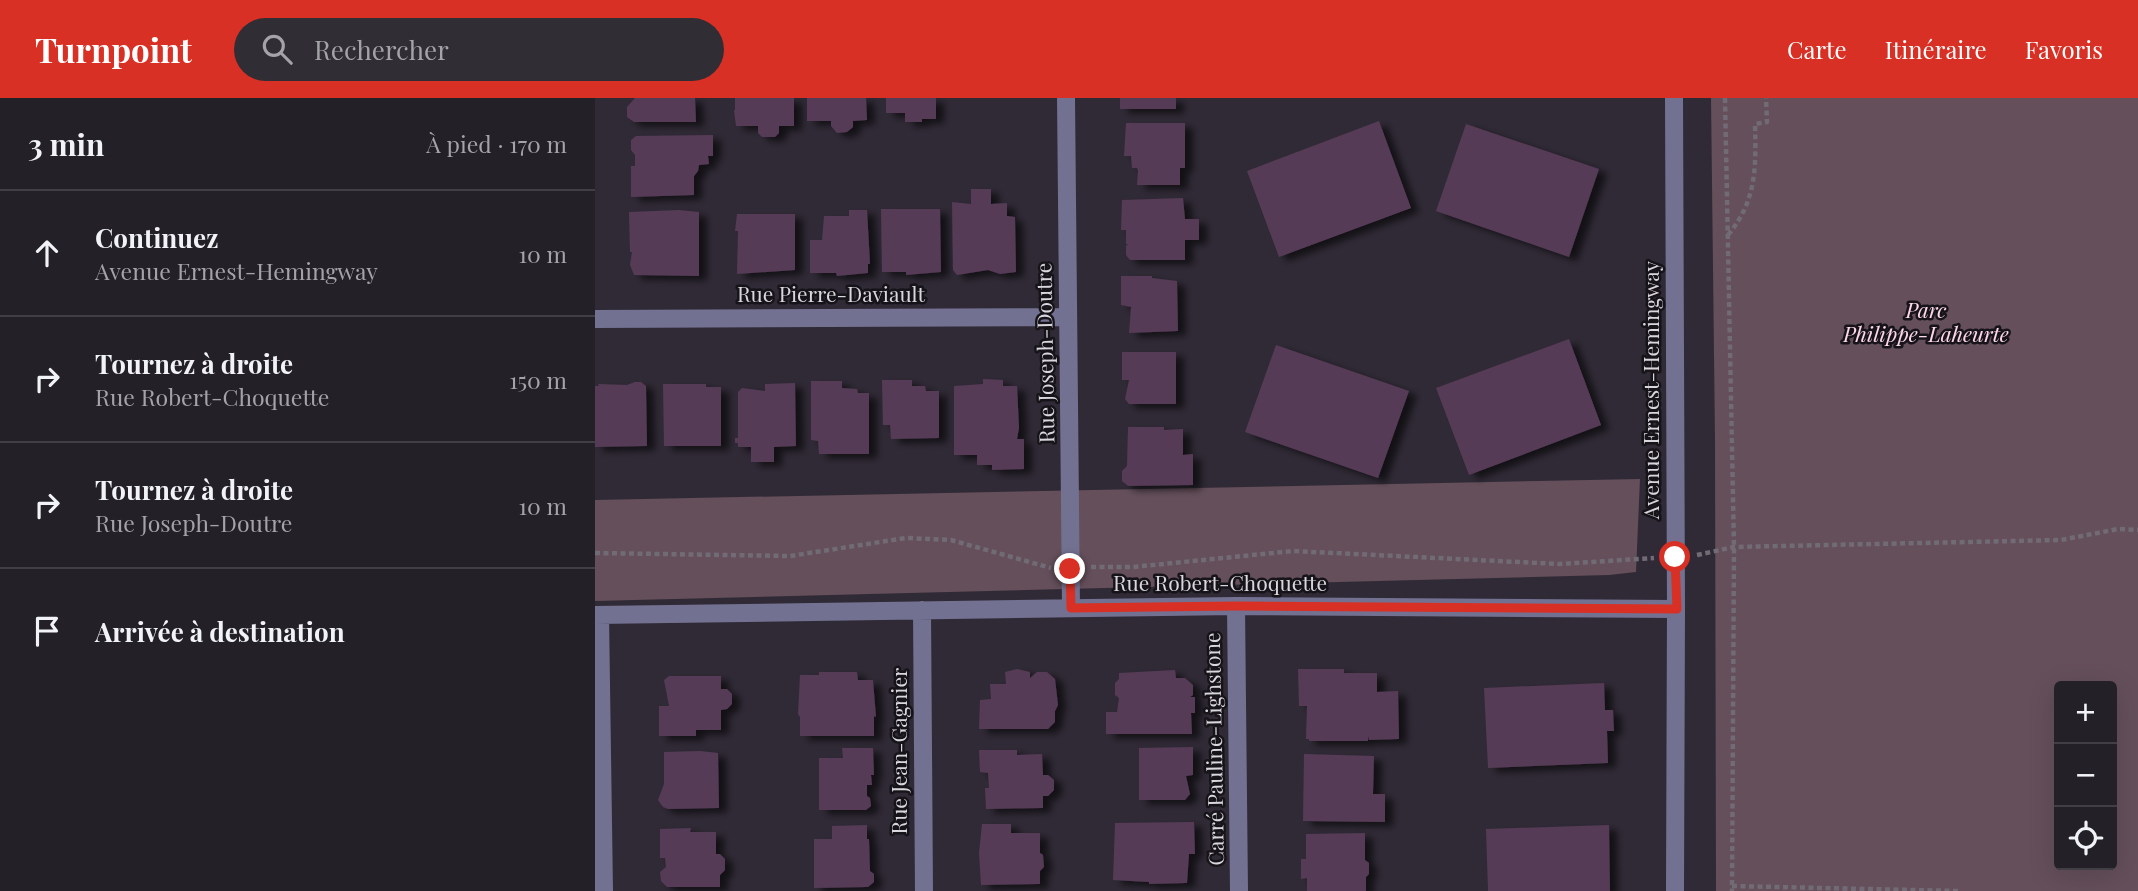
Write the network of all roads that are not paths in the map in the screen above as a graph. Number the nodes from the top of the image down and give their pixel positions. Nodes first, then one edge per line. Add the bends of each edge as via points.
1 (1066, 98) edge
2 (1674, 98) edge
3 (1068, 317) junction
4 (595, 319) edge
5 (1236, 606) junction
6 (1071, 608) junction
7 (1677, 609) junction
8 (922, 610) junction
9 (598, 615) edge
10 (604, 891) edge
11 (924, 891) edge
12 (1239, 891) edge
13 (1675, 891) edge

1 - 3 street, Rue Joseph-Doutre
2 - 7 street, Avenue Ernest-Hemingway
3 - 4 street, Rue Pierre-Daviault
3 - 6 street, Rue Joseph-Doutre
5 - 6 street, Rue Robert-Choquette
5 - 7 street, Rue Robert-Choquette
5 - 12 street, Carré Pauline-Lighstone
6 - 8 street, Rue Robert-Choquette
7 - 13 street, Avenue Ernest-Hemingway
8 - 9 street, Rue Robert-Choquette
8 - 11 street, Rue Jean-Gagnier
9 - 10 street

